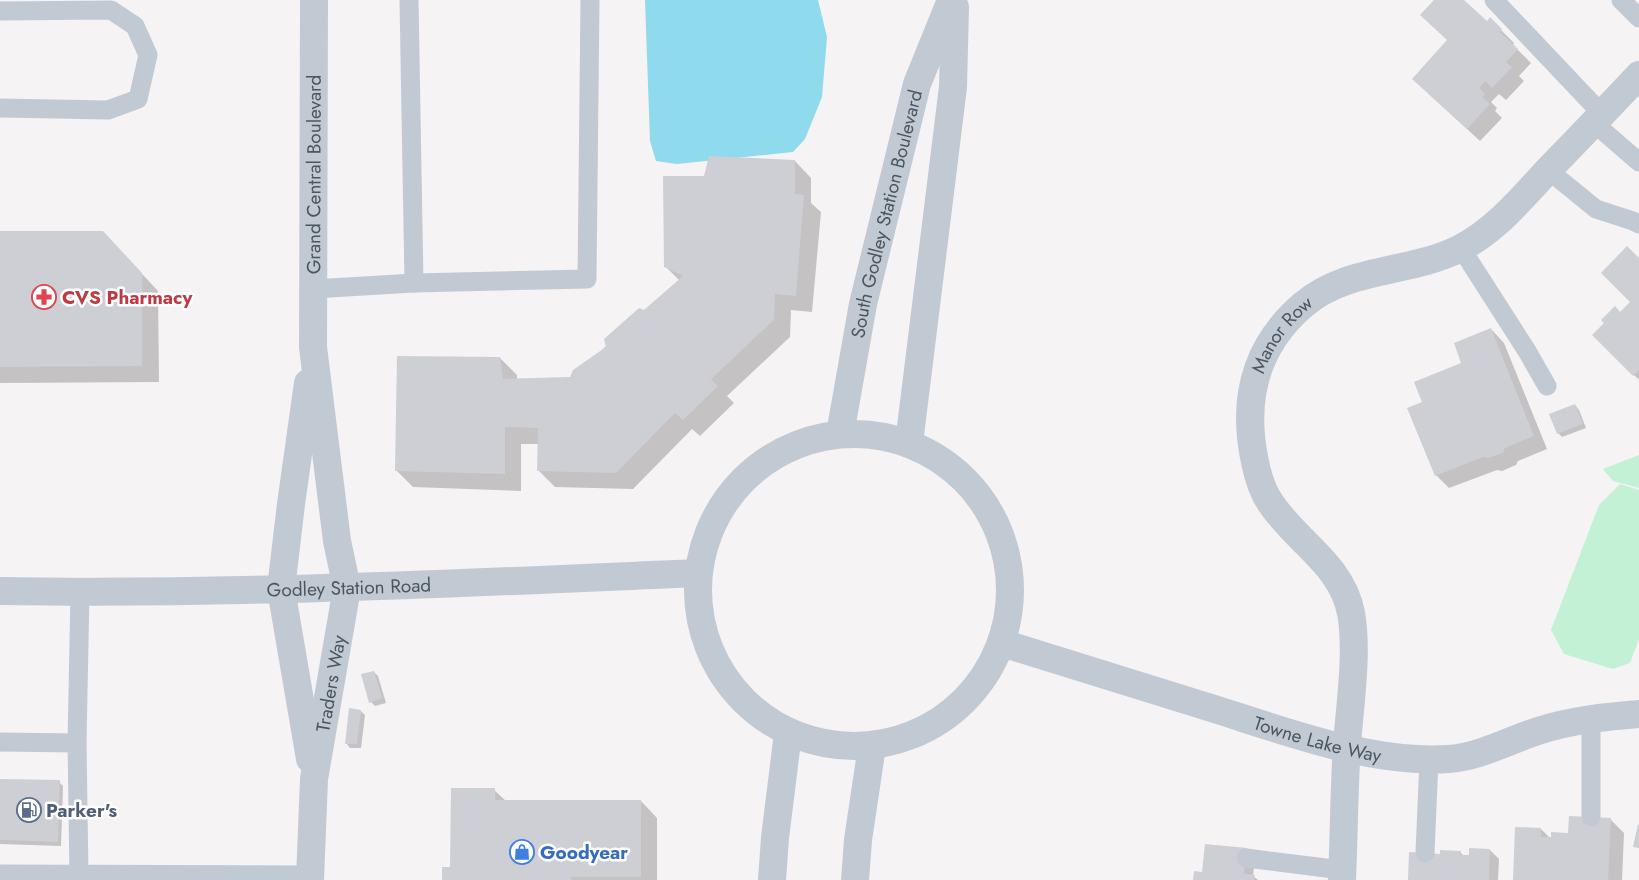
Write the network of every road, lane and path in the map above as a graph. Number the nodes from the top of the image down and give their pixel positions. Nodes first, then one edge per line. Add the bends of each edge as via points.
1 (314, 0) edge
2 (409, 0) edge
3 (590, 0) edge
4 (950, 0) edge
5 (955, 0) edge
6 (1494, 0) edge
7 (1622, 0) edge
8 (0, 11) edge
9 (1639, 18) edge
10 (1639, 75) edge
11 (0, 108) edge
12 (1598, 118) junction
13 (1639, 162) edge
14 (1548, 170) junction
15 (1639, 224) edge
16 (1461, 248) junction
17 (414, 283) junction
18 (313, 289) junction
19 (313, 347) junction
20 (1547, 386) dead end
21 (840, 434) junction
22 (909, 443) junction
23 (698, 573) junction
24 (347, 588) junction
25 (281, 589) junction
26 (0, 591) edge
27 (80, 592) junction
28 (1002, 643) junction
29 (1639, 714) edge
30 (1591, 718) junction
31 (788, 733) junction
32 (0, 742) edge
33 (77, 743) junction
34 (872, 746) junction
35 (1347, 748) junction
36 (1429, 760) junction
37 (314, 779) junction
38 (1591, 817) dead end
39 (1425, 853) dead end
40 (1246, 858) dead end
41 (0, 874) edge
42 (79, 875) junction
43 (1342, 875) edge
44 (310, 877) edge
45 (772, 880) edge
46 (855, 880) edge

1 - 18 street, Grand Central Boulevard
2 - 17 lane
3 - 17 lane via 587,279
4 - 21 street, South Godley Station Boulevard via 916,84 863,304
5 - 22 street, South Godley Station Boulevard via 952,88
6 - 12 lane
7 - 9 lane
8 - 11 lane via 111,10 135,26 148,55 138,99 108,110
10 - 12 street, Manor Row
12 - 13 lane
12 - 14 street, Manor Row
14 - 15 lane via 1596,209
14 - 16 street, Manor Row via 1496,224
16 - 20 lane
16 - 35 street, Manor Row via 1437,258 1342,281 1312,298 1278,332 1260,364 1252,388 1250,435 1262,489 1279,515 1330,568 1351,611 1354,640
17 - 18 lane
18 - 19 street, Grand Central Boulevard
19 - 24 street, Grand Central Boulevard via 337,541
19 - 25 street, Grand Central Boulevard
21 - 22 street via 875,435
21 - 23 street via 788,448 744,478 712,522
22 - 28 street via 945,462 975,490 997,524 1009,563 1011,603
23 - 24 street, Godley Station Road
23 - 31 street via 700,622 717,668 748,706
24 - 25 street, Godley Station Road
24 - 37 street, Traders Way
25 - 27 street, Godley Station Road
25 - 37 street, Traders Way
26 - 27 street, Godley Station Road
27 - 33 lane
28 - 34 street via 982,682 951,713 914,735
28 - 35 street, Towne Lake Way
29 - 30 street, Towne Lake Way
30 - 36 street, Towne Lake Way via 1537,731 1466,757
30 - 38 lane
31 - 34 street via 829,745
31 - 45 street
32 - 33 lane
33 - 42 lane
34 - 46 street
35 - 36 street, Towne Lake Way
35 - 43 street, Manor Row
36 - 39 lane
37 - 44 street, Traders Way
40 - 43 lane
41 - 42 lane
42 - 44 lane

